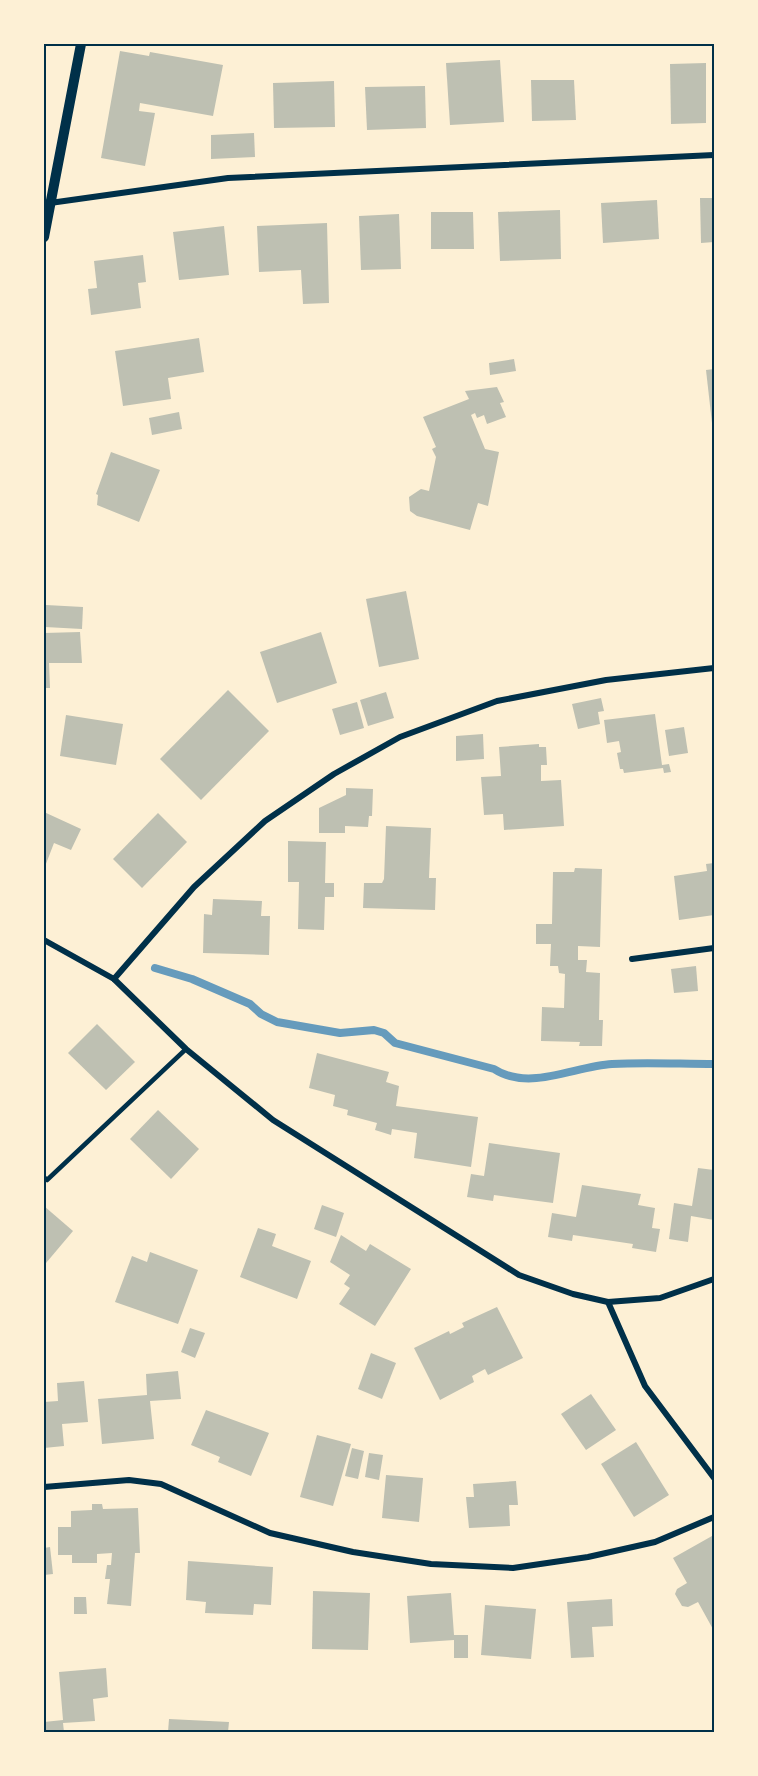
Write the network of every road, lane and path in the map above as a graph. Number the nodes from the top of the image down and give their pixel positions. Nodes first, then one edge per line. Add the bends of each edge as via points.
1 (81, 44) edge
2 (714, 155) edge
3 (50, 203) junction
4 (44, 237) edge
5 (714, 668) edge
6 (44, 940) edge
7 (714, 948) edge
8 (632, 959) dead end
9 (114, 979) junction
10 (186, 1049) junction
11 (44, 1177) edge
12 (714, 1279) edge
13 (608, 1302) junction
14 (714, 1478) edge
15 (44, 1487) edge
16 (714, 1517) edge

1 - 3 street
2 - 3 street via 228,178
3 - 4 street
5 - 9 street via 606,680 497,701 400,737 334,774 265,821 194,887
6 - 9 street
7 - 8 street
9 - 10 street
10 - 11 lane via 47,1180
10 - 13 street via 273,1120 519,1275
12 - 13 street via 660,1298
13 - 14 street via 645,1386
15 - 16 street via 129,1480 161,1484 270,1533 431,1564 513,1568 655,1542

